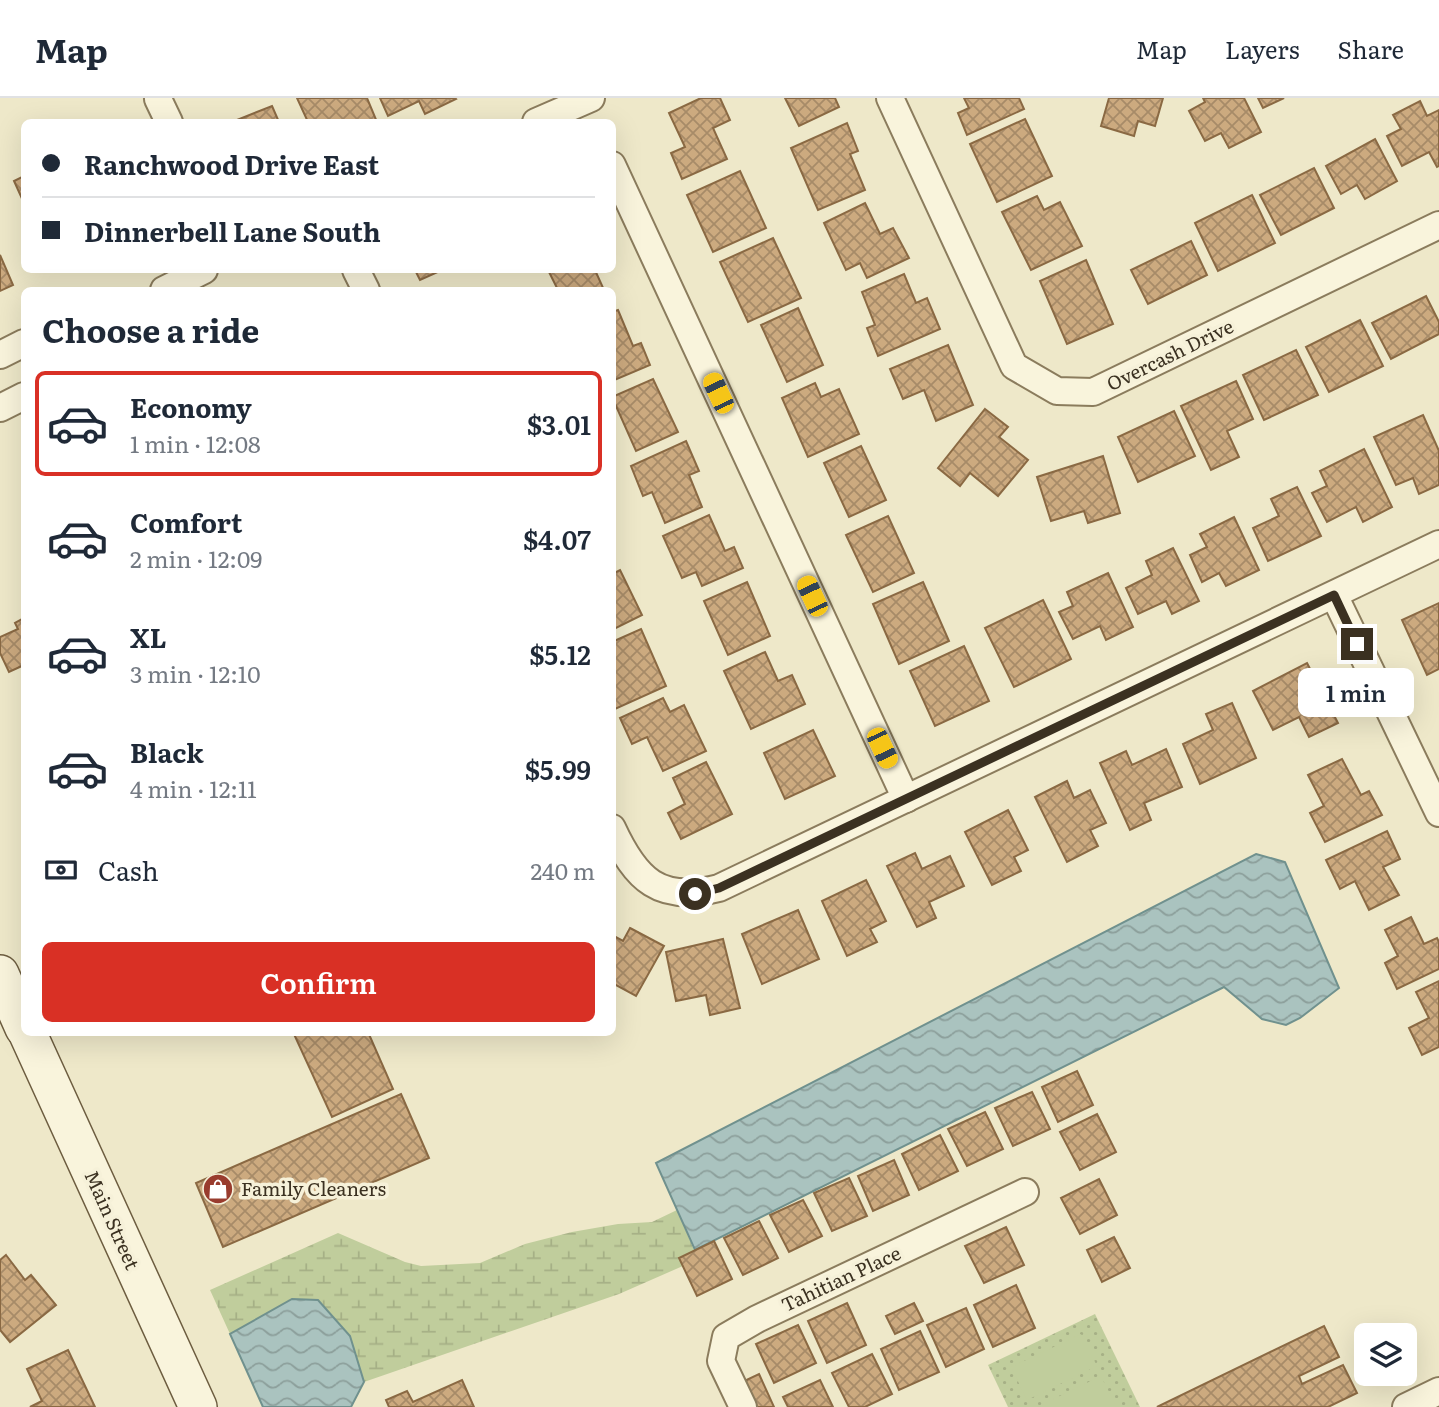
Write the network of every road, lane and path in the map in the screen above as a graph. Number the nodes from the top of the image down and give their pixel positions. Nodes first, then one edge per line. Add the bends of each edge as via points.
1 (890, 98) edge
2 (158, 99) edge
3 (589, 107) edge
4 (168, 119) edge
5 (547, 119) edge
6 (616, 174) edge
7 (1439, 225) edge
8 (198, 273) edge
9 (170, 287) edge
10 (21, 344) edge
11 (0, 355) edge
12 (21, 398) edge
13 (0, 408) edge
14 (1439, 544) edge
15 (1334, 595) junction
16 (906, 799) junction
17 (1439, 813) edge
18 (616, 836) edge
19 (0, 974) edge
20 (21, 1021) edge
21 (29, 1036) edge
22 (1025, 1192) dead end
23 (1439, 1391) edge
24 (198, 1407) edge
25 (743, 1407) edge
26 (1406, 1407) edge

1 - 7 street, Overcash Drive via 1014,366 1058,391 1093,392
2 - 4 street
3 - 5 street
6 - 16 street
8 - 9 street
10 - 11 street
12 - 13 street
14 - 15 street
15 - 16 street
15 - 17 street
16 - 18 street via 719,888 695,894 664,888 642,877
19 - 20 main road
21 - 24 main road, Main Street
22 - 25 street, Tahitian Place via 726,1337 720,1361
23 - 26 street

